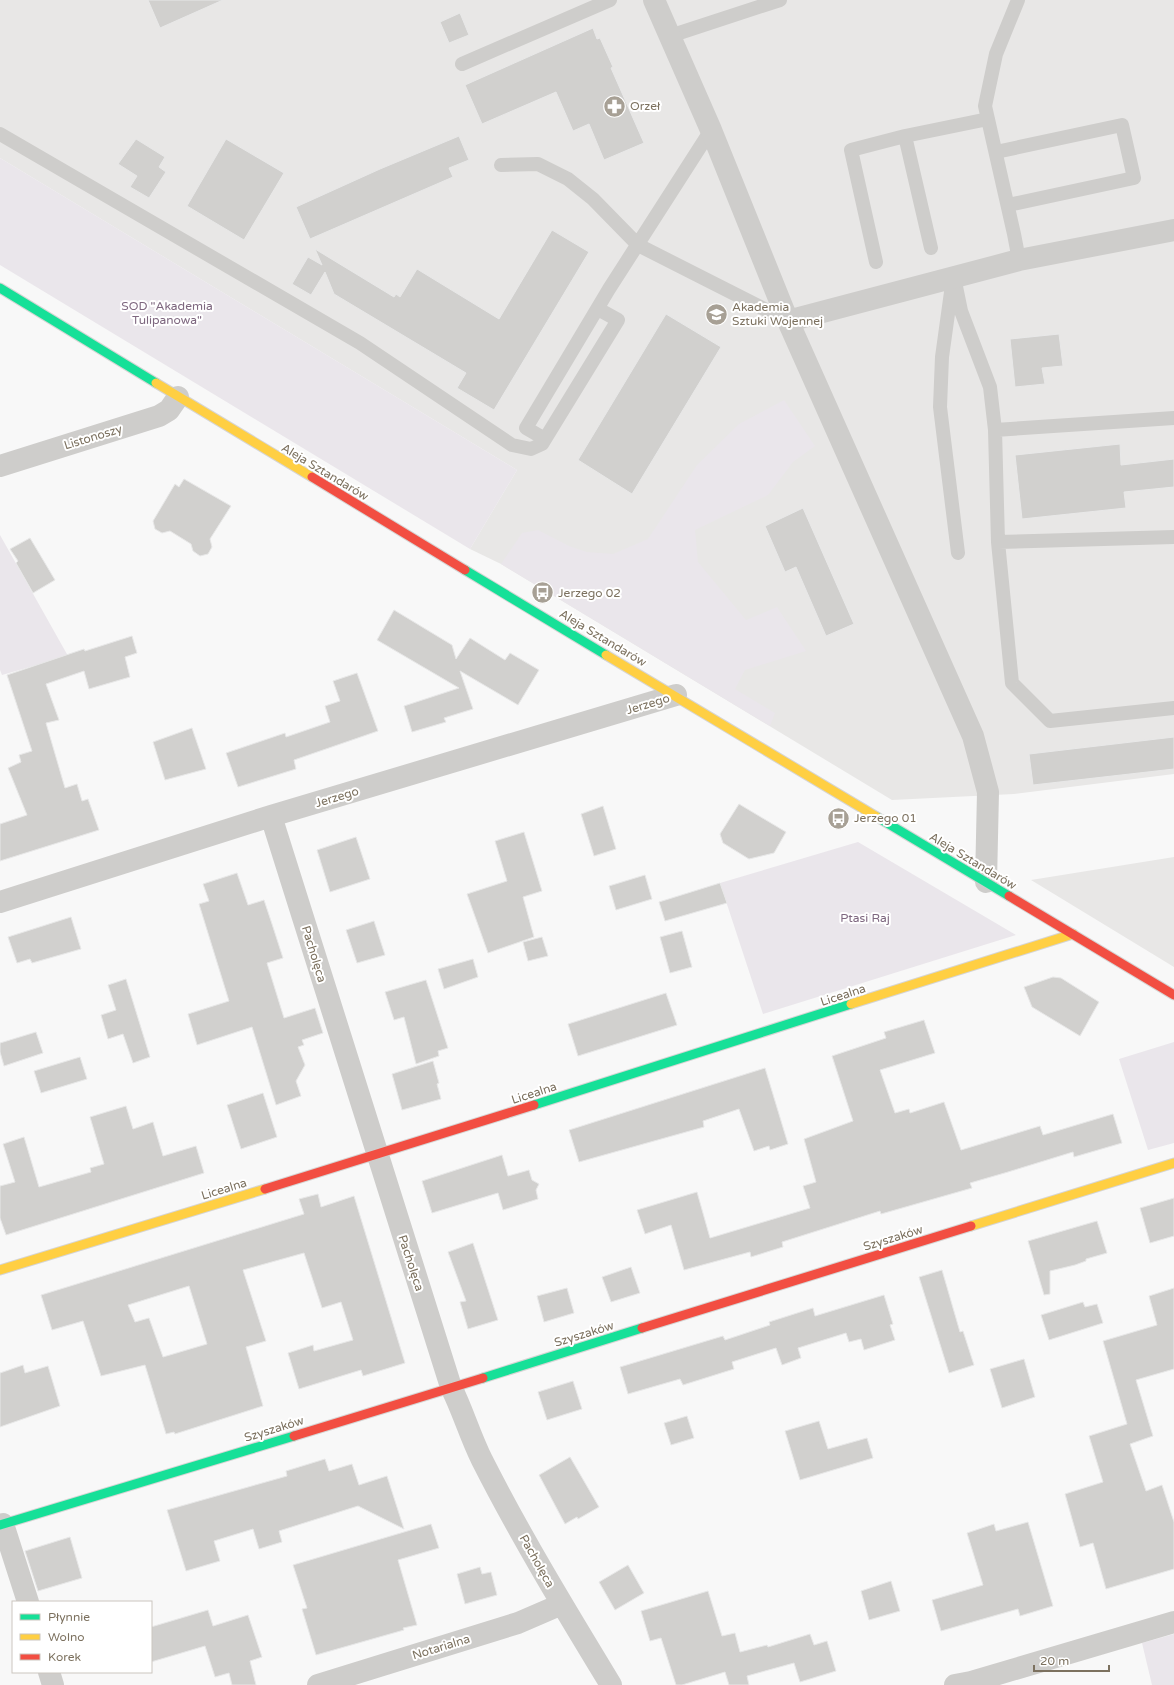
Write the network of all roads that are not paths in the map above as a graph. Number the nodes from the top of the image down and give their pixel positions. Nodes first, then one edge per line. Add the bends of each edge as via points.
1 (610, 0) edge
2 (654, 0) edge
3 (780, 0) edge
4 (1018, 0) edge
5 (670, 36) junction
6 (462, 64) dead end
7 (988, 119) junction
8 (711, 130) junction
9 (0, 134) edge
10 (905, 136) junction
11 (996, 152) junction
12 (501, 164) dead end
13 (1008, 205) junction
14 (1174, 230) edge
15 (638, 245) junction
16 (931, 248) dead end
17 (1019, 260) junction
18 (876, 262) dead end
19 (954, 277) junction
20 (0, 288) edge
21 (598, 309) junction
22 (788, 321) junction
23 (178, 397) junction
24 (1174, 418) edge
25 (995, 430) junction
26 (545, 439) junction
27 (0, 466) edge
28 (1174, 537) edge
29 (998, 542) junction
30 (958, 553) dead end
31 (676, 695) junction
32 (1174, 708) edge
33 (271, 816) junction
34 (986, 882) junction
35 (0, 902) edge
36 (1073, 934) junction
37 (1174, 995) edge
38 (377, 1155) junction
39 (1174, 1163) edge
40 (0, 1270) edge
41 (451, 1387) junction
42 (2, 1524) edge
43 (28, 1601) edge
44 (562, 1604) junction
45 (1174, 1622) edge
46 (49, 1673) edge
47 (53, 1685) edge
48 (318, 1685) edge
49 (611, 1685) edge
50 (955, 1685) edge

1 - 6 lane
2 - 5 street
3 - 5 lane
4 - 7 lane via 996,54 985,106
5 - 8 street
7 - 10 lane
7 - 11 lane
8 - 15 lane
8 - 22 street
9 - 26 lane via 360,343 512,445 531,449 542,444
10 - 16 lane
10 - 18 lane via 851,150
11 - 13 lane
11 - 13 lane via 1122,124 1134,178
12 - 15 lane via 538,164 568,179 593,199
13 - 17 lane
14 - 17 street
15 - 21 lane
15 - 22 lane
17 - 19 street
19 - 22 street
19 - 25 lane via 961,311 990,386
19 - 30 lane via 942,357 940,407
20 - 23 street, Aleja Sztandarów
21 - 26 lane via 526,428
21 - 26 lane via 618,320
22 - 34 street via 974,736 988,792
23 - 27 street, Listonoszy via 169,410 159,416
23 - 31 street, Aleja Sztandarów
24 - 25 lane
25 - 29 lane
28 - 29 lane
29 - 32 lane via 1012,683 1050,721
31 - 33 street, Jerzego
31 - 34 street, Aleja Sztandarów
33 - 35 street, Jerzego
33 - 38 street, Pacholęca
34 - 36 street, Aleja Sztandarów
36 - 37 street, Aleja Sztandarów
36 - 38 street, Licealna
38 - 40 street, Licealna
38 - 41 street, Pacholęca
39 - 41 street, Szyszaków
41 - 42 street, Szyszaków
41 - 44 street, Pacholęca via 481,1458
42 - 43 street
44 - 48 street, Notarialna via 518,1623
44 - 49 street, Pacholęca
45 - 50 street
46 - 47 street

